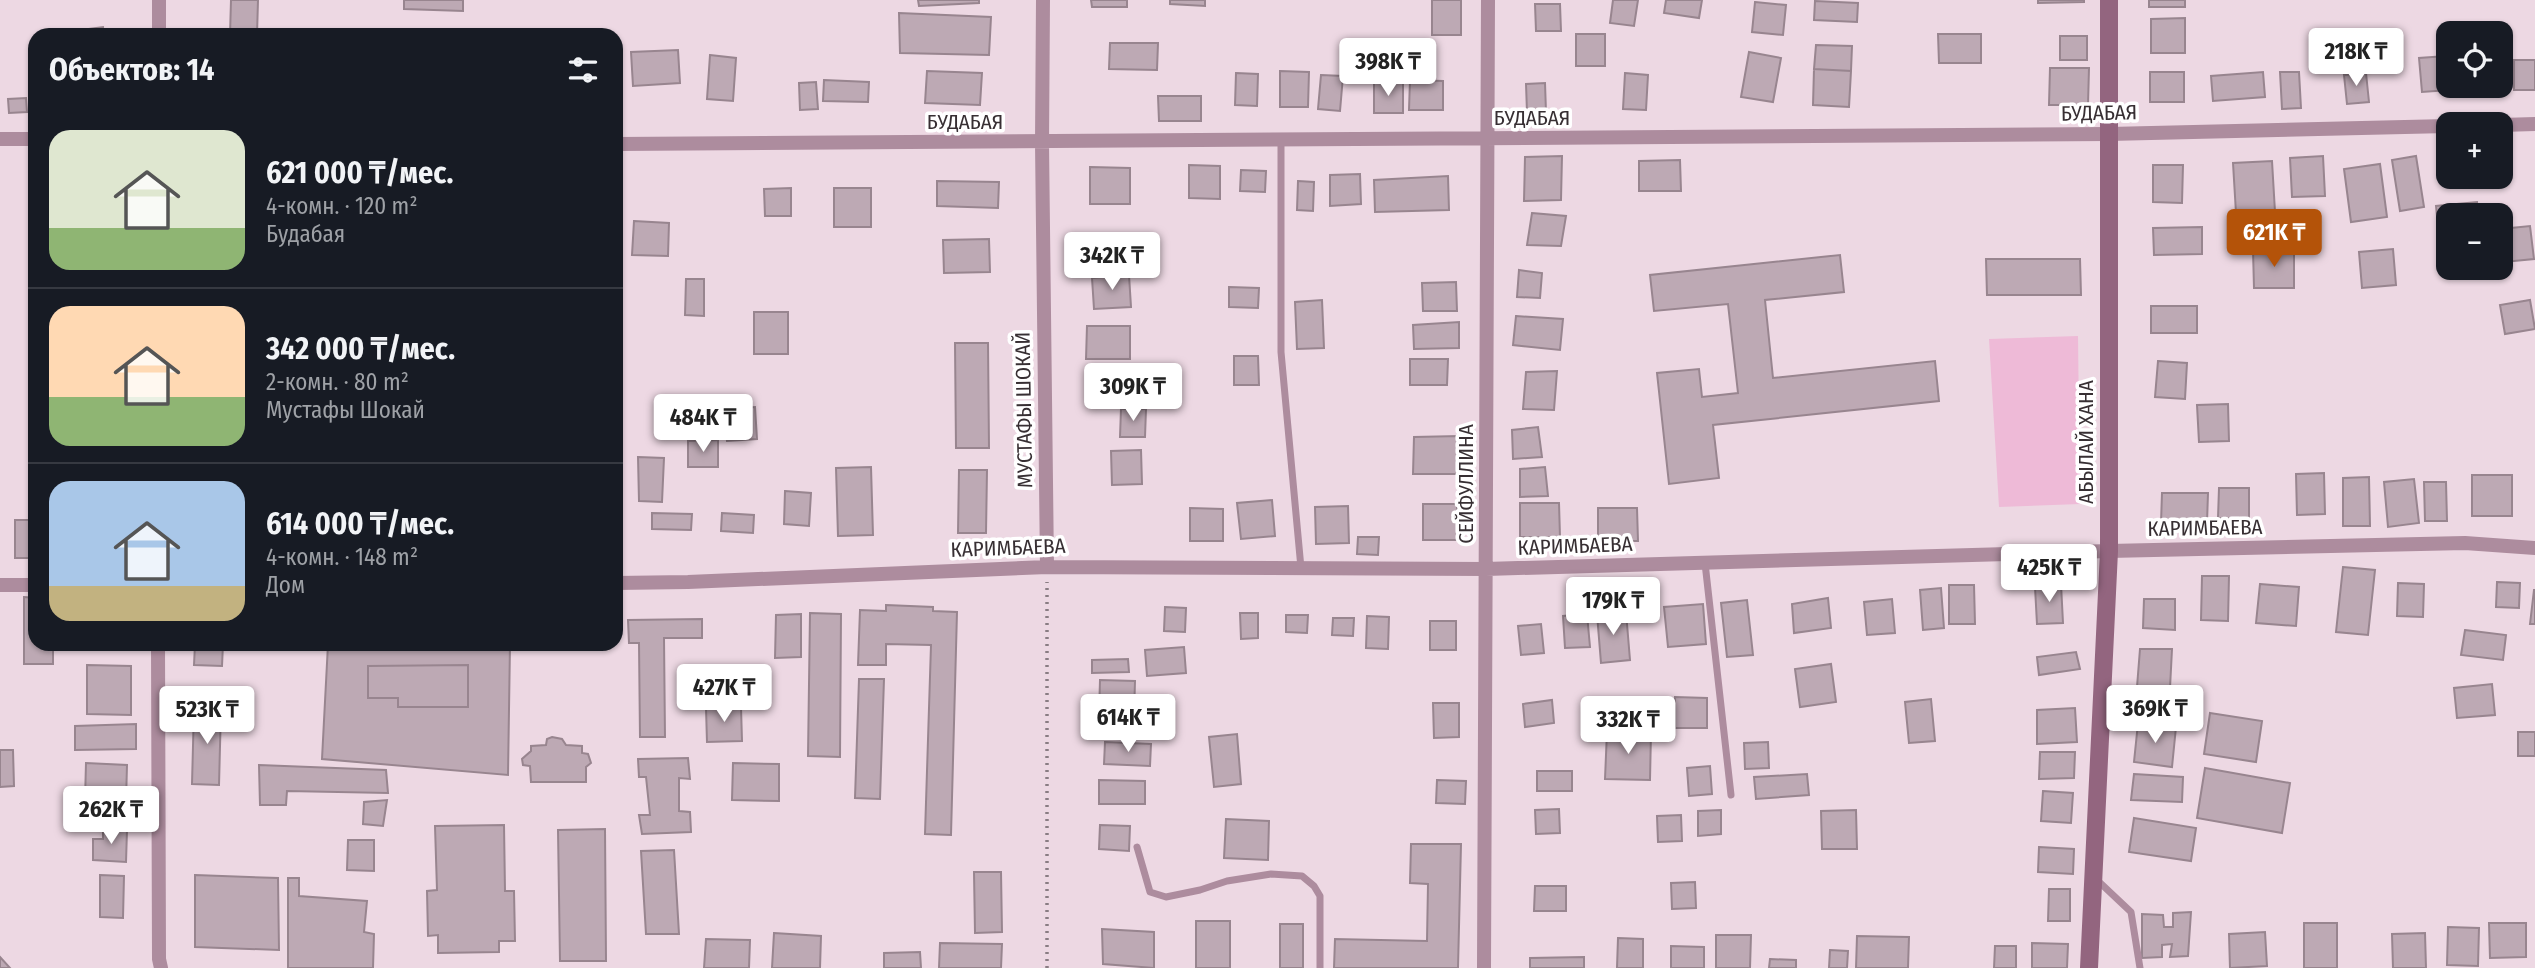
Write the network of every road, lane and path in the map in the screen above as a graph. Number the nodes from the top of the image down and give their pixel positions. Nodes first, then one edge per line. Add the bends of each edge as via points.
1 (159, 0) edge
2 (1043, 0) edge
3 (1488, 0) edge
4 (2109, 0) edge
5 (159, 28) edge
6 (2535, 124) edge
7 (2513, 125) edge
8 (2436, 126) edge
9 (2109, 134) junction
10 (0, 139) edge
11 (28, 139) edge
12 (1488, 139) junction
13 (1281, 141) junction
14 (1042, 143) junction
15 (623, 144) edge
16 (2535, 548) edge
17 (2109, 551) junction
18 (1705, 563) junction
19 (1047, 567) junction
20 (1301, 568) junction
21 (1486, 569) junction
22 (623, 583) edge
23 (0, 585) edge
24 (28, 585) edge
25 (158, 651) edge
26 (1731, 795) dead end
27 (1137, 847) dead end
28 (2093, 877) junction
29 (161, 968) edge
30 (1047, 968) edge
31 (1320, 968) edge
32 (1484, 968) edge
33 (2089, 968) edge
34 (2140, 968) edge

1 - 5 street
2 - 14 street, МУСТАФЫ ШОКАЙ
3 - 12 street, СЕЙФУЛЛИНА
4 - 9 main road, АБЫЛАЙ ХАНА
6 - 7 street
8 - 9 street, БУДАБАЯ
9 - 12 street, БУДАБАЯ
9 - 17 main road, АБЫЛАЙ ХАНА
10 - 11 street
12 - 13 street, БУДАБАЯ
12 - 21 street, СЕЙФУЛЛИНА
13 - 14 street, БУДАБАЯ
13 - 20 lane via 1281,352
14 - 15 street, БУДАБАЯ
14 - 19 street, МУСТАФЫ ШОКАЙ
16 - 17 street, КАРИМБАЕВА via 2465,543
17 - 18 street, КАРИМБАЕВА
17 - 28 main road, АБЫЛАЙ ХАНА
18 - 21 street, КАРИМБАЕВА
18 - 26 lane
19 - 20 street, КАРИМБАЕВА
19 - 22 street, КАРИМБАЕВА
19 - 30 path
20 - 21 street, КАРИМБАЕВА
21 - 32 street, СЕЙФУЛЛИНА
23 - 24 street
25 - 29 street
27 - 31 lane via 1150,892 1166,897 1271,874 1302,876 1320,895
28 - 33 main road, АБЫЛАЙ ХАНА
28 - 34 lane via 2131,912

